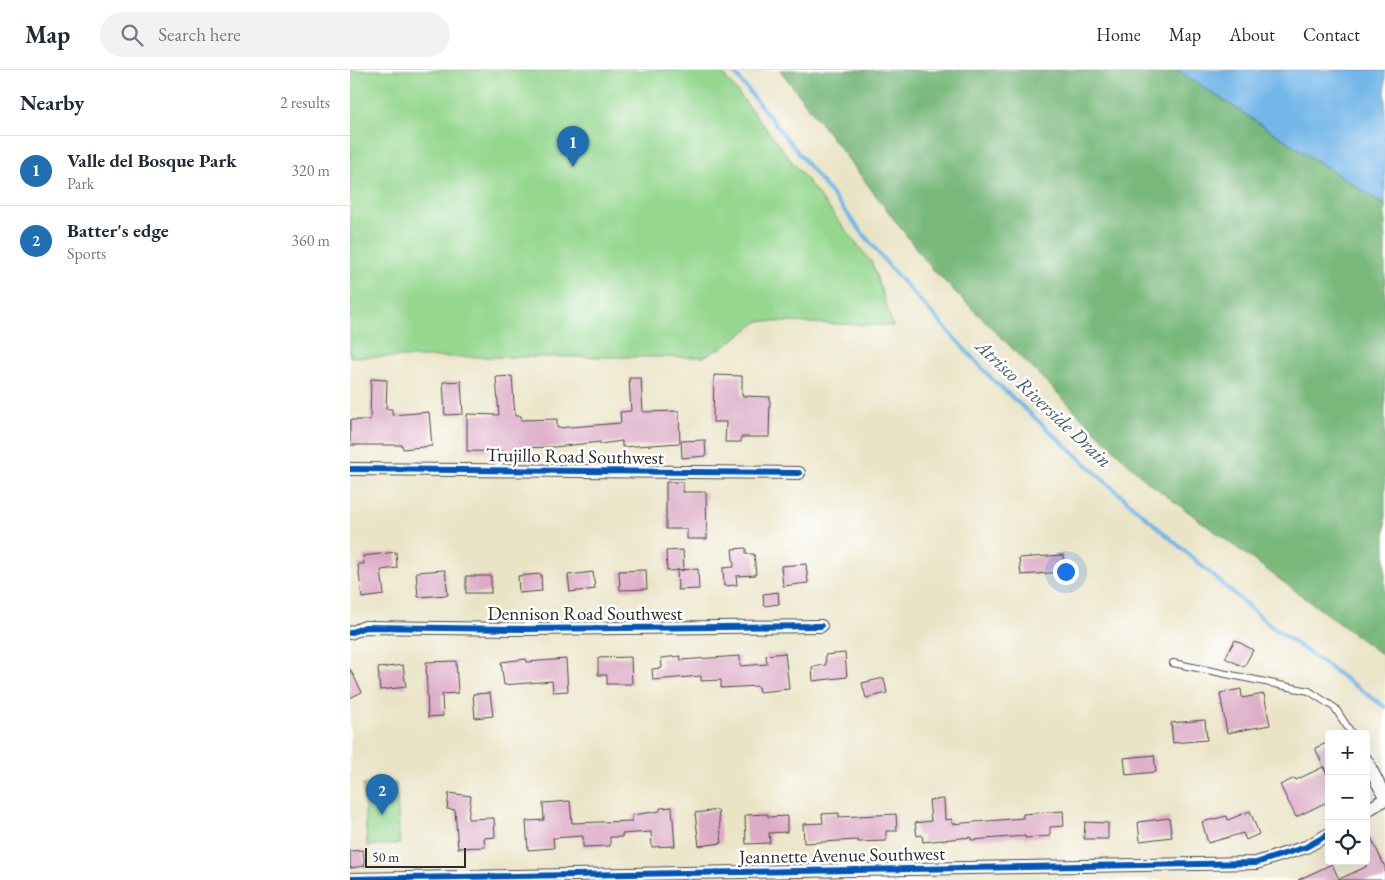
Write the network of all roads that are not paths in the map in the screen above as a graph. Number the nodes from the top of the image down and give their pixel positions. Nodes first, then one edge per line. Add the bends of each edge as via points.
1 (350, 468) edge
2 (799, 473) dead end
3 (821, 626) dead end
4 (350, 633) edge
5 (1173, 663) dead end
6 (1349, 730) edge
7 (1370, 768) edge
8 (1385, 798) edge
9 (1370, 808) edge
10 (1325, 836) edge
11 (350, 879) edge

1 - 2 street, Trujillo Road Southwest
3 - 4 street, Dennison Road Southwest via 365,627
5 - 6 lane via 1309,691 1335,708
7 - 8 street
8 - 9 street
10 - 11 street, Jeannette Avenue Southwest via 1306,848 1256,863

